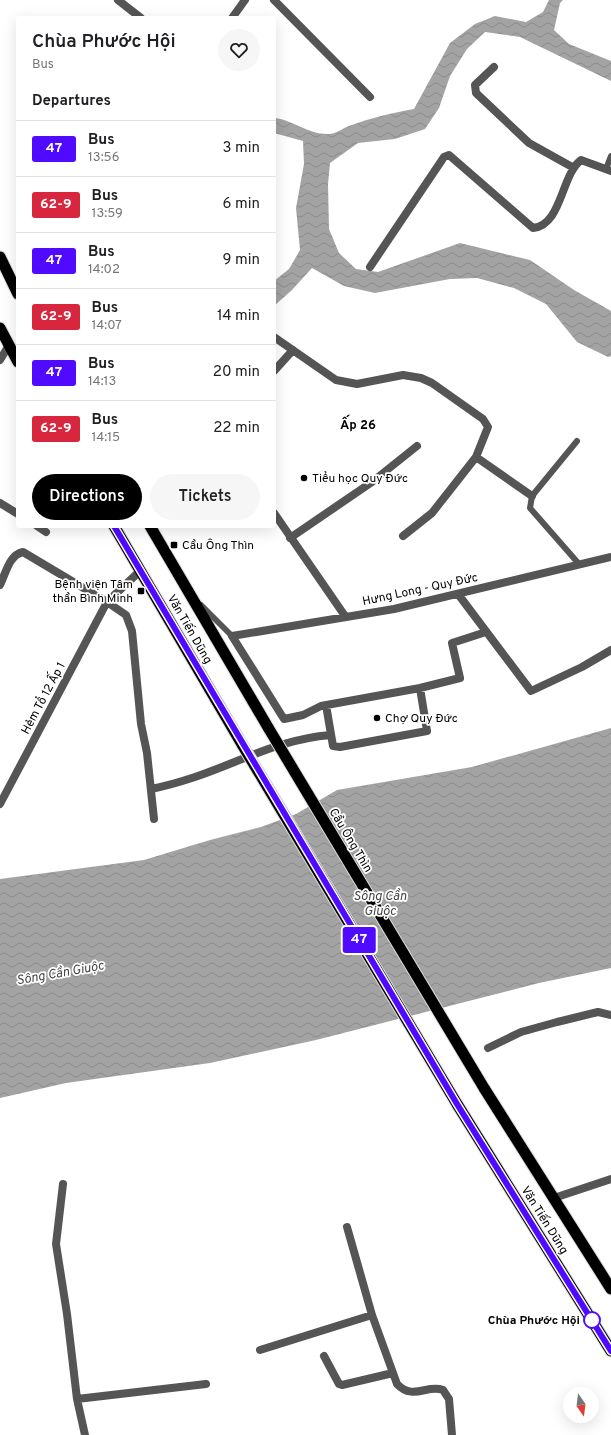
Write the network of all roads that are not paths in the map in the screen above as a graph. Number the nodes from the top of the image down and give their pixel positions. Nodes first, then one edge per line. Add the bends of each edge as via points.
1 (118, 0) edge
2 (245, 0) edge
3 (274, 0) edge
4 (138, 16) edge
5 (233, 16) edge
6 (494, 67) dead end
7 (370, 97) dead end
8 (611, 156) edge
9 (574, 168) junction
10 (609, 170) edge
11 (0, 257) edge
12 (370, 267) dead end
13 (16, 290) edge
14 (0, 328) edge
15 (276, 338) edge
16 (9, 345) junction
17 (293, 350) junction
18 (16, 358) edge
19 (0, 360) edge
20 (276, 369) edge
21 (577, 441) dead end
22 (417, 446) dead end
23 (476, 457) junction
24 (532, 496) junction
25 (0, 503) edge
26 (16, 513) edge
27 (276, 516) edge
28 (39, 528) edge
29 (115, 528) edge
30 (151, 528) edge
31 (46, 532) dead end
32 (403, 536) dead end
33 (290, 538) junction
34 (611, 557) edge
35 (579, 564) junction
36 (140, 571) junction
37 (0, 585) edge
38 (458, 594) junction
39 (191, 596) junction
40 (107, 602) junction
41 (345, 616) junction
42 (486, 632) junction
43 (232, 636) junction
44 (611, 650) edge
45 (420, 688) junction
46 (326, 705) junction
47 (269, 729) joint
48 (331, 735) junction
49 (151, 790) junction
50 (0, 804) edge
51 (154, 818) dead end
52 (611, 1015) edge
53 (488, 1048) dead end
54 (484, 1088) joint
55 (611, 1179) edge
56 (62, 1184) dead end
57 (554, 1198) junction
58 (347, 1227) dead end
59 (611, 1289) edge
60 (372, 1315) junction
61 (260, 1350) dead end
62 (611, 1351) edge
63 (324, 1356) dead end
64 (393, 1373) junction
65 (206, 1384) dead end
66 (77, 1399) junction
67 (85, 1435) edge
68 (452, 1435) edge

1 - 4 street
2 - 5 street
3 - 7 street
6 - 9 street via 475,85 476,93 529,143
8 - 10 lane
9 - 10 street via 581,160
9 - 12 street via 551,216 545,224 533,228 453,157 444,157
11 - 13 highway
14 - 16 highway
15 - 17 street
16 - 18 highway
16 - 19 street
17 - 20 street
17 - 23 street via 336,380 357,384 403,375 432,383 483,419 488,427
21 - 24 lane
22 - 33 street via 372,482
23 - 24 street
23 - 32 street via 432,513
24 - 35 lane via 530,508
25 - 26 street
27 - 33 street
28 - 31 street
29 - 36 highway, Văn Tiến Dũng
30 - 39 highway, Văn Tiến Dũng
33 - 41 street
34 - 35 street, Hưng Long - Quy Đức
35 - 38 street, Hưng Long - Quy Đức
36 - 40 street, Hẻm Tổ 12 Ấp 1
36 - 62 highway, Văn Tiến Dũng, bridge via 457,1104
37 - 40 street via 10,561 16,554 23,552
38 - 41 street, Hưng Long - Quy Đức via 394,609
38 - 42 street
39 - 43 lane
39 - 47 highway, Văn Tiến Dũng
40 - 49 street via 126,615 130,623
40 - 50 street, Hẻm Tổ 12 Ấp 1
41 - 43 street, Hưng Long - Quy Đức
42 - 44 street via 531,691 582,668
42 - 45 street via 452,643 460,678
43 - 46 street via 284,719 303,715
45 - 46 street
45 - 48 street via 427,731 336,748 333,746
46 - 48 street
47 - 54 highway, Cầu Ông Thìn, bridge
48 - 49 street via 300,738 195,777
49 - 51 street
52 - 53 street via 598,1012 556,1022 521,1032
54 - 57 highway, Văn Tiến Dũng
55 - 57 street
56 - 66 street via 56,1244
57 - 59 highway, Văn Tiến Dũng
58 - 60 street
60 - 61 street
60 - 64 street
63 - 64 street via 339,1384 342,1385
64 - 68 street via 403,1391 444,1390 449,1399
65 - 66 street
66 - 67 street

